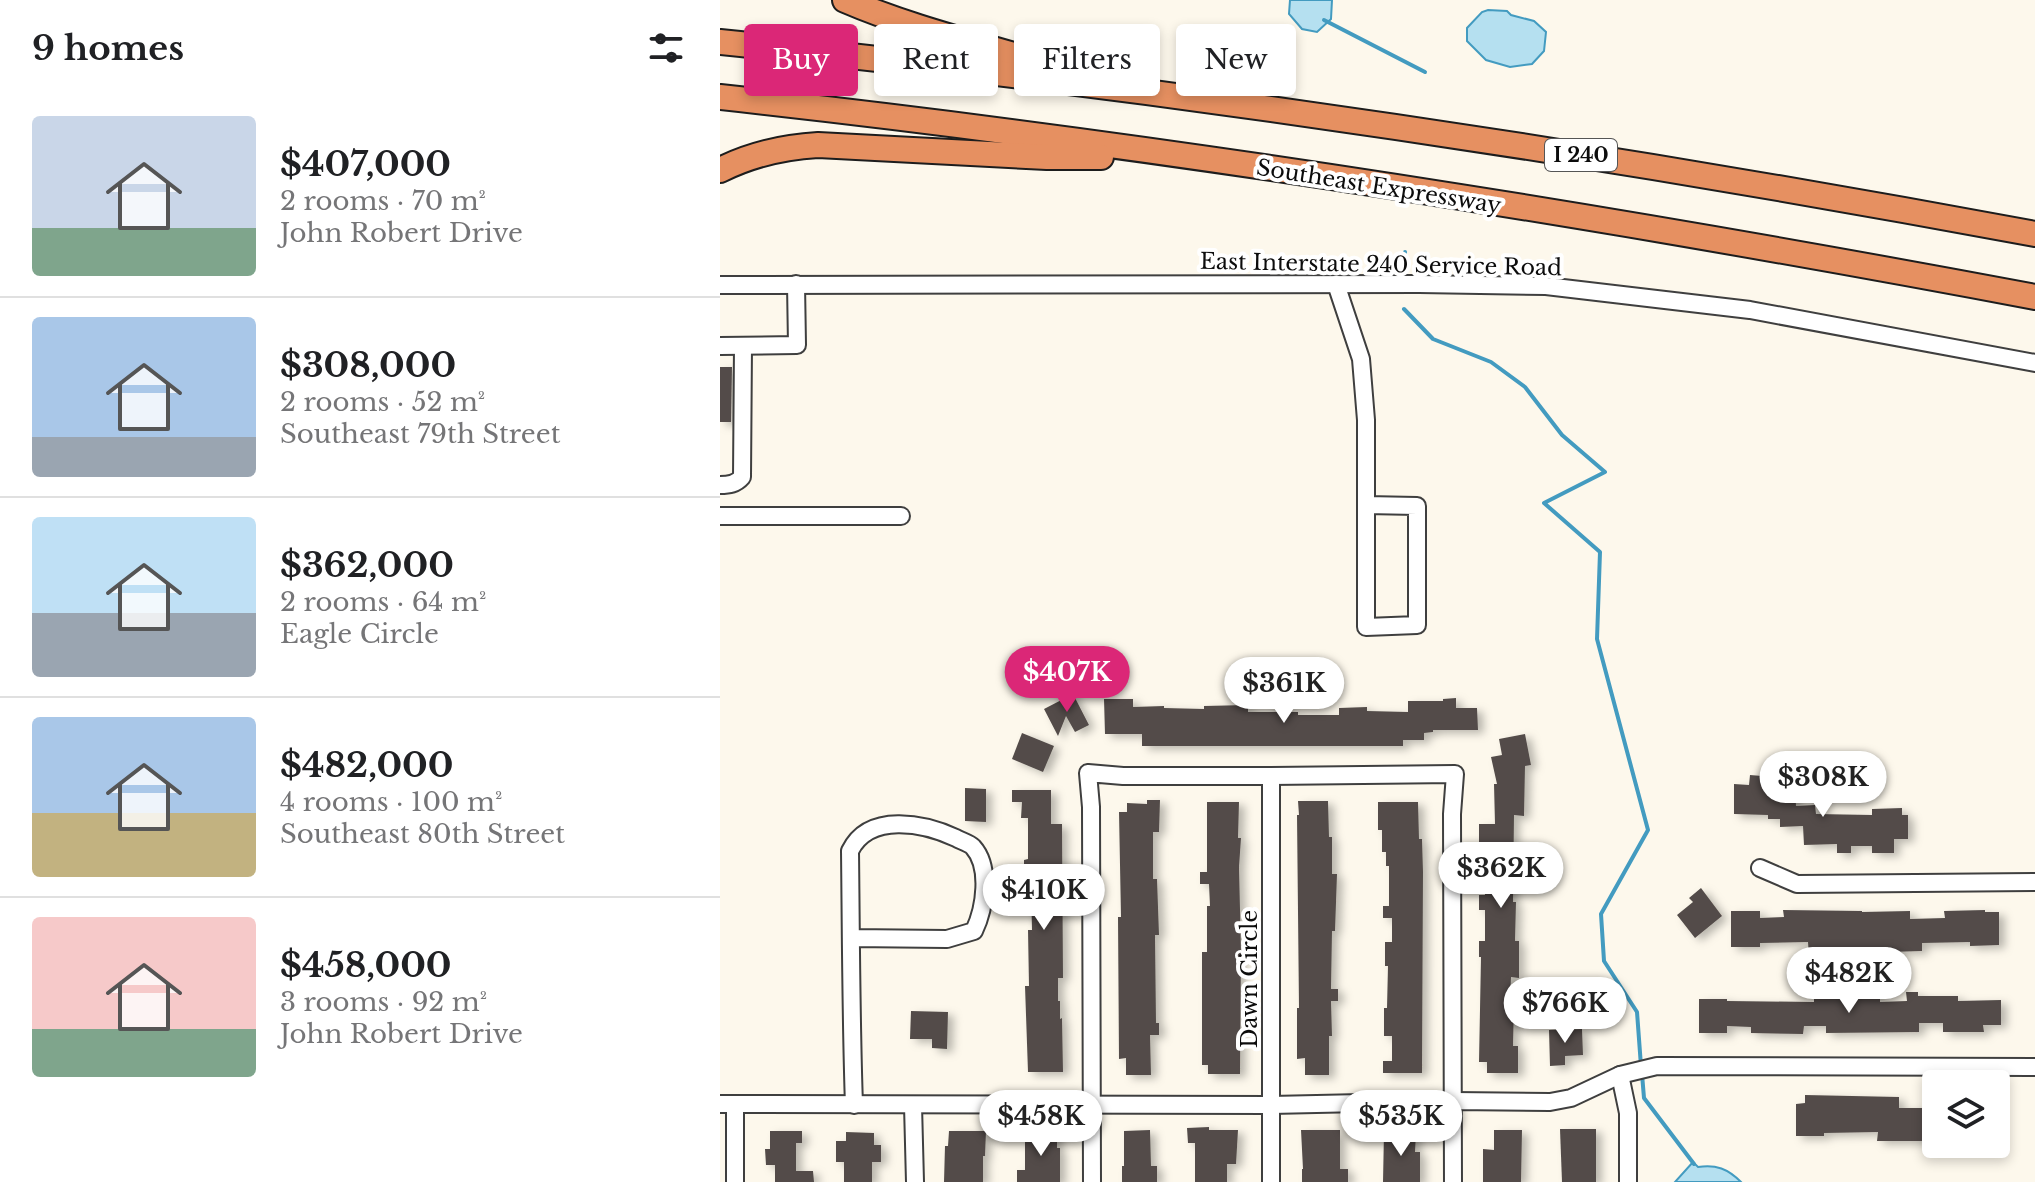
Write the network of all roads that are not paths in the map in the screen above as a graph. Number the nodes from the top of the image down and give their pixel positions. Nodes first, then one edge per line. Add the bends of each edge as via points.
1 (845, 0) edge
2 (720, 42) edge
3 (1014, 54) edge
4 (1014, 75) edge
5 (1160, 94) edge
6 (720, 97) edge
7 (1192, 158) junction
8 (720, 170) edge
9 (2035, 234) edge
10 (796, 284) junction
11 (1336, 284) junction
12 (720, 285) edge
13 (2035, 297) edge
14 (720, 346) edge
15 (743, 346) junction
16 (2035, 363) edge
17 (720, 485) edge
18 (1366, 505) junction
19 (720, 516) edge
20 (901, 516) dead end
21 (1271, 776) junction
22 (1760, 868) dead end
23 (2035, 882) edge
24 (851, 938) junction
25 (2035, 1067) edge
26 (1626, 1073) junction
27 (1453, 1101) junction
28 (728, 1104) edge
29 (854, 1105) junction
30 (913, 1105) junction
31 (1092, 1105) junction
32 (1271, 1105) junction
33 (735, 1182) edge
34 (915, 1182) edge
35 (1092, 1182) edge
36 (1271, 1182) edge
37 (1453, 1182) edge
38 (1628, 1182) edge

1 - 3 highway
2 - 4 highway, I 240
5 - 9 highway, I 240 via 1702,174
6 - 7 highway, Southeast Expressway
7 - 8 highway via 1047,157 818,145 765,152
7 - 13 highway, Southeast Expressway via 1582,217
10 - 11 street, East Interstate 240 Service Road
10 - 12 street, East Interstate 240 Service Road
10 - 15 street via 797,345
11 - 16 street, East Interstate 240 Service Road via 1546,286 1750,310
11 - 18 street via 1361,359
14 - 15 street
15 - 17 street via 742,477
18 - 18 street via 1366,627 1417,625 1417,506
19 - 20 street
21 - 27 street via 1455,774
21 - 31 street via 1088,773
21 - 32 street, Dawn Circle
22 - 23 street via 1797,884
24 - 24 street via 850,851 865,834 877,827 914,824 972,846 984,869 980,919 974,931 947,939
24 - 29 street
25 - 26 street via 1696,1065
26 - 27 street via 1585,1093 1550,1102
26 - 38 street
27 - 32 street
27 - 37 street
28 - 29 street
28 - 33 street
29 - 30 street
30 - 31 street
30 - 34 street
31 - 32 street
31 - 35 street
32 - 36 street, Dawn Circle

